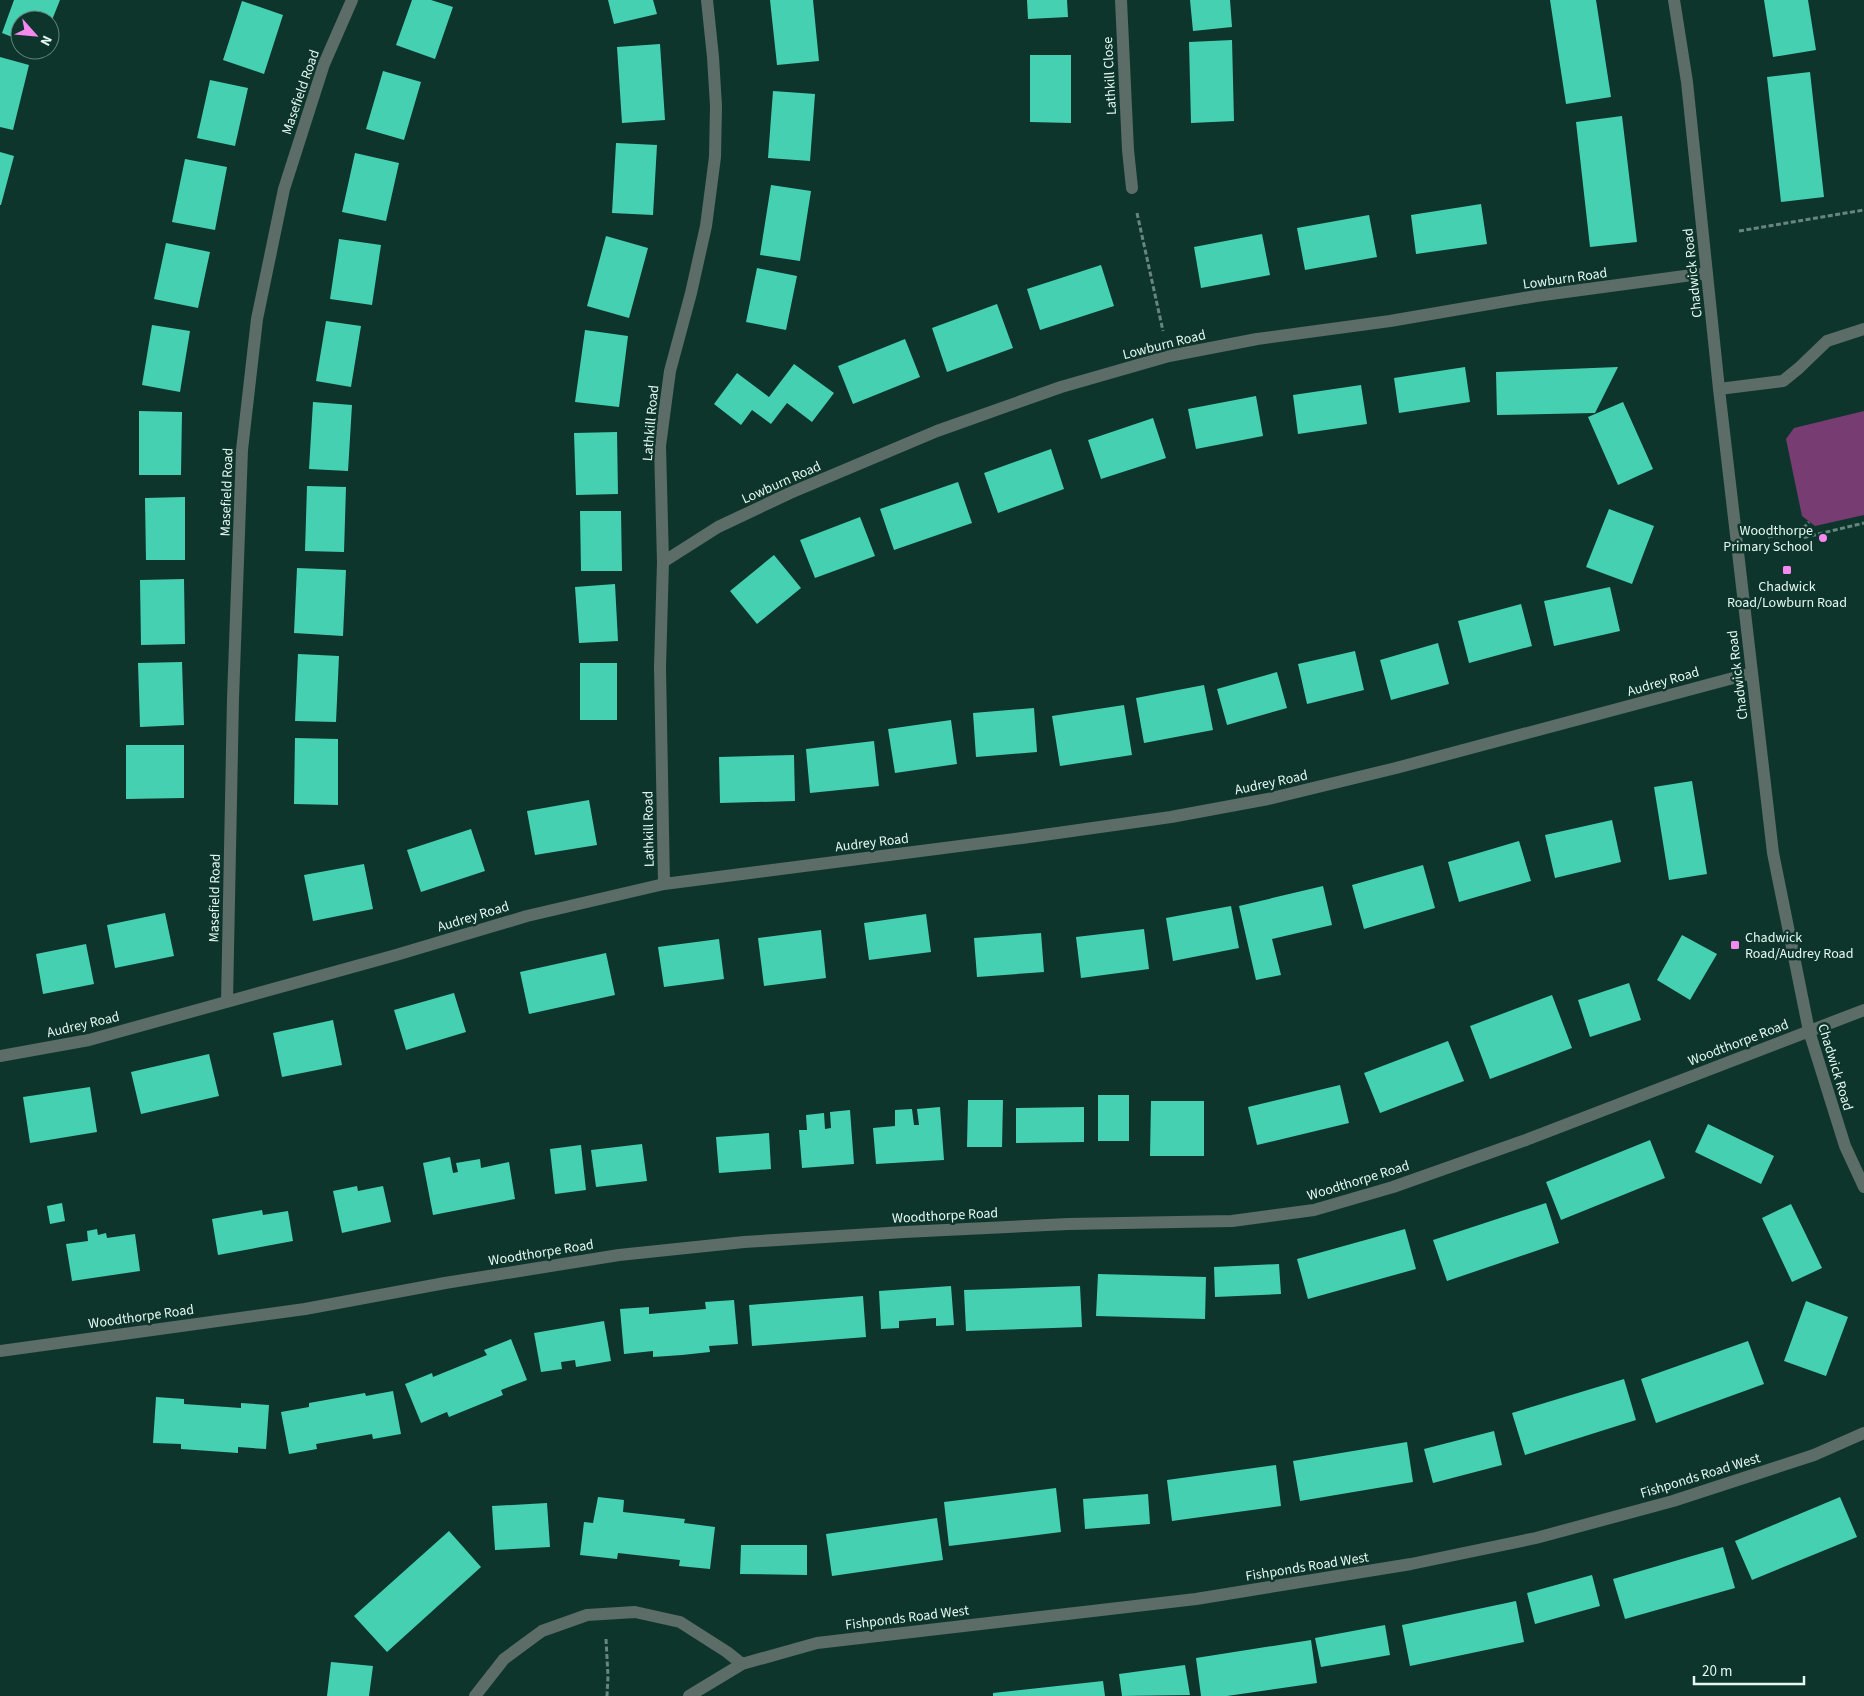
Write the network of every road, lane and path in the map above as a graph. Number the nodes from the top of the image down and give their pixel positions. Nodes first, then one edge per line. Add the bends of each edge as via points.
1 (352, 0) edge
2 (707, 0) edge
3 (1120, 0) edge
4 (1674, 0) edge
5 (1132, 188) dead end
6 (1135, 204) dead end
7 (1864, 210) edge
8 (1739, 231) dead end
9 (1707, 273) junction
10 (1864, 329) edge
11 (1164, 337) dead end
12 (1719, 389) junction
13 (1809, 522) dead end
14 (1864, 523) edge
15 (1799, 533) junction
16 (1768, 537) dead end
17 (663, 562) junction
18 (1752, 673) junction
19 (664, 884) junction
20 (227, 1002) junction
21 (1864, 1010) edge
22 (1808, 1031) junction
23 (0, 1056) edge
24 (1864, 1187) edge
25 (0, 1351) edge
26 (1864, 1433) edge
27 (605, 1614) junction
28 (742, 1664) junction
29 (475, 1696) edge
30 (606, 1696) edge
31 (689, 1696) edge

1 - 20 street, Masefield Road via 324,64 284,189 257,319 242,450
2 - 17 street, Lathkill Road via 715,86 715,157 704,235 668,381 660,446
3 - 5 street, Lathkill Close
4 - 9 street, Chadwick Road via 1687,82
6 - 11 path
7 - 8 path
9 - 12 street, Chadwick Road
9 - 17 street, Lowburn Road via 1257,339 1160,359 1061,387 937,431 718,527
10 - 12 street via 1827,341 1783,381
12 - 18 street, Chadwick Road
13 - 15 path
14 - 15 path via 1802,538
15 - 16 path
17 - 19 street, Lathkill Road via 660,667
18 - 19 street, Audrey Road via 1268,799 1171,817 1022,838
18 - 22 street, Chadwick Road via 1773,853
19 - 20 street, Audrey Road via 527,916
20 - 23 street, Audrey Road via 89,1040
21 - 22 street, Woodthorpe Road
22 - 24 street, Chadwick Road via 1845,1146
22 - 25 street, Woodthorpe Road via 1526,1140 1393,1187 1314,1210 1232,1221 904,1232 744,1242 619,1255 305,1309
26 - 28 street, Fishponds Road West via 1814,1455 1673,1501 1516,1542 1411,1564 1196,1599 817,1643
27 - 28 street via 635,1612 680,1622
27 - 29 street via 587,1615 542,1631 504,1659
27 - 30 path
28 - 31 street, Fishponds Road West

